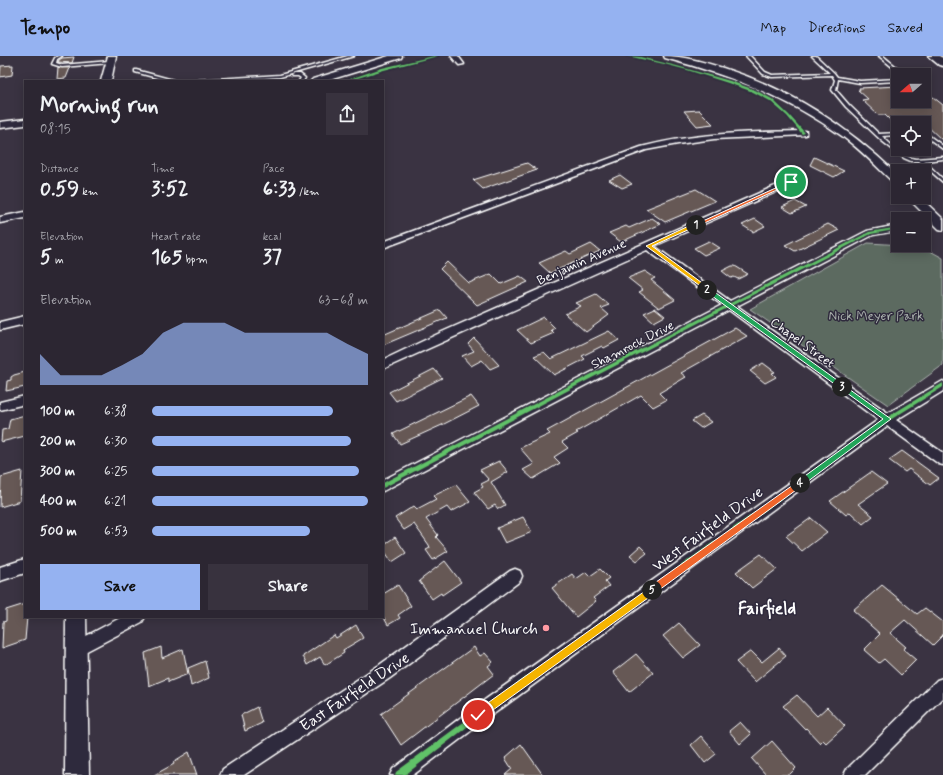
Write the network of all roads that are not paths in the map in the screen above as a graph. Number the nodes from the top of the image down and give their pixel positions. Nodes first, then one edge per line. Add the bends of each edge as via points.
1 (60, 56) edge
2 (352, 56) edge
3 (398, 56) edge
4 (454, 56) edge
5 (668, 56) edge
6 (748, 56) edge
7 (814, 56) edge
8 (881, 56) edge
9 (933, 56) edge
10 (111, 59) edge
11 (943, 63) edge
12 (461, 64) dead end
13 (896, 68) edge
14 (136, 71) dead end
15 (833, 74) junction
16 (291, 75) junction
17 (836, 78) junction
18 (106, 80) edge
19 (168, 80) edge
20 (214, 80) edge
21 (293, 80) edge
22 (302, 80) edge
23 (319, 80) edge
24 (891, 80) edge
25 (24, 122) edge
26 (0, 125) edge
27 (803, 133) dead end
28 (891, 134) edge
29 (879, 135) junction
30 (931, 139) edge
31 (943, 148) edge
32 (943, 158) edge
33 (920, 160) junction
34 (891, 174) edge
35 (943, 181) edge
36 (791, 182) dead end
37 (920, 204) edge
38 (24, 215) edge
39 (0, 220) edge
40 (943, 226) edge
41 (891, 229) edge
42 (384, 246) edge
43 (648, 246) junction
44 (729, 306) junction
45 (24, 320) edge
46 (0, 326) edge
47 (384, 365) edge
48 (943, 385) edge
49 (24, 400) edge
50 (0, 406) edge
51 (888, 419) junction
52 (943, 460) edge
53 (384, 485) edge
54 (24, 566) edge
55 (0, 574) edge
56 (515, 576) dead end
57 (76, 618) edge
58 (135, 618) edge
59 (76, 650) junction
60 (943, 686) edge
61 (77, 775) edge
62 (229, 775) edge
63 (399, 775) edge
64 (853, 775) edge

1 - 10 lane via 54,64 62,66
2 - 16 lane
3 - 23 main road
4 - 12 street
5 - 34 main road via 739,76 809,108 854,139
6 - 15 lane via 764,73 772,76
7 - 15 lane
8 - 13 lane
9 - 11 main road
10 - 18 main road
14 - 19 lane
15 - 17 lane
16 - 20 lane
16 - 21 lane
16 - 22 lane via 299,75
17 - 24 lane via 860,82
17 - 29 lane via 834,90 839,98 864,124
25 - 26 main road
27 - 42 street via 715,138 649,147
28 - 29 lane
29 - 33 lane via 906,158
30 - 31 lane
32 - 33 lane
33 - 35 lane
36 - 43 street, Benjamin Avenue
37 - 40 main road
38 - 39 street
41 - 44 street, Shamrock Drive via 870,233
43 - 44 street, Chapel Street
43 - 47 street, Benjamin Avenue
44 - 51 street, Chapel Street
44 - 53 street, Shamrock Drive
45 - 46 street
48 - 51 street, West Fairfield Drive
49 - 50 street
51 - 52 street, Chapel Street
51 - 63 street, West Fairfield Drive via 478,715
54 - 55 street
56 - 62 street, East Fairfield Drive via 384,672
57 - 59 main road
58 - 59 street
59 - 61 main road
60 - 64 street

